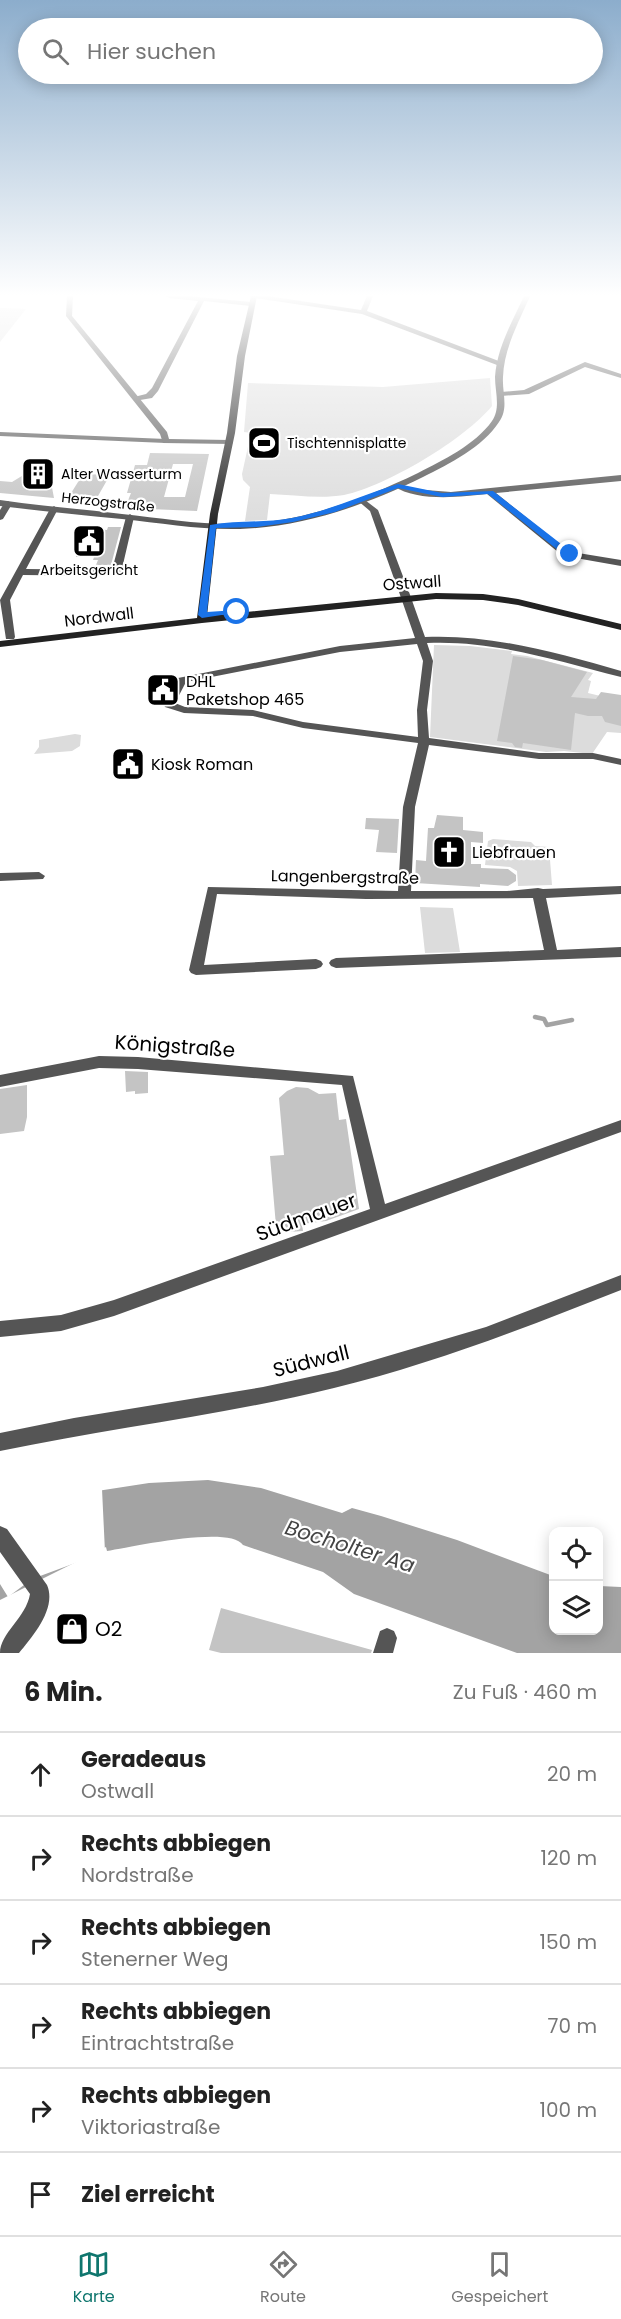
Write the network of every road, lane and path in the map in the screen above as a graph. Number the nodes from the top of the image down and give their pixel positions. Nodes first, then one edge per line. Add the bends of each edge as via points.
1 (116, 373) edge
2 (162, 373) edge
3 (239, 373) edge
4 (499, 373) edge
5 (566, 373) edge
6 (501, 394) junction
7 (137, 399) junction
8 (0, 434) edge
9 (166, 441) junction
10 (229, 442) junction
11 (621, 478) edge
12 (408, 482) junction
13 (398, 486) junction
14 (490, 492) junction
15 (432, 494) junction
16 (361, 500) junction
17 (4, 503) edge
18 (54, 509) junction
19 (0, 517) edge
20 (130, 517) junction
21 (212, 526) junction
22 (621, 563) edge
23 (19, 572) junction
24 (404, 592) junction
25 (202, 617) junction
26 (4, 620) edge
27 (621, 621) edge
28 (621, 627) edge
29 (5, 637) edge
30 (421, 640) junction
31 (0, 644) edge
32 (621, 674) edge
33 (424, 741) junction
34 (621, 762) edge
35 (39, 876) dead end
36 (0, 877) edge
37 (621, 890) edge
38 (537, 892) junction
39 (404, 895) junction
40 (621, 952) edge
41 (552, 956) junction
42 (336, 963) dead end
43 (316, 964) dead end
44 (0, 1082) edge
45 (621, 1126) edge
46 (379, 1213) junction
47 (621, 1282) edge
48 (0, 1329) edge
49 (0, 1442) edge
50 (0, 1536) edge
51 (6, 1653) edge

1 - 7 street
2 - 7 street via 149,396
3 - 10 main road
4 - 6 street, Herzogstraße
5 - 6 street via 526,392
6 - 12 street, Herzogstraße via 498,417 484,433
7 - 9 street
8 - 9 street
9 - 10 street
10 - 21 main road
11 - 14 street
12 - 13 street, Herzogstraße
12 - 15 street
13 - 15 street
13 - 16 street, Herzogstraße
14 - 15 street
14 - 22 street via 561,550
16 - 21 street, Herzogstraße via 293,520
16 - 24 street via 374,510
17 - 18 street, Herzogstraße
17 - 19 street
18 - 20 street, Herzogstraße
18 - 23 street
20 - 21 street, Herzogstraße
20 - 23 street via 116,573
21 - 25 main road
23 - 26 street via 5,600
24 - 25 main road, Ostwall
24 - 27 main road, Ostwall via 495,593
24 - 28 main road, Ostwall via 492,598
24 - 30 street
25 - 29 main road, Nordwall
25 - 31 main road, Nordwall
26 - 29 street
30 - 32 street via 511,646
30 - 33 street via 428,661 422,710
30 - 33 street via 182,680 169,705 184,710 253,713 303,726
33 - 34 street
33 - 39 street via 409,807
35 - 36 street
37 - 38 street, Langenbergstraße
38 - 39 street, Langenbergstraße
38 - 41 street
39 - 43 street, Langenbergstraße via 212,890 196,970
40 - 41 street
41 - 42 street
44 - 46 street, Königstraße via 99,1062 348,1080
45 - 46 street, Südmauer
46 - 48 street, Südmauer via 114,1308 61,1323
47 - 49 street, Südwall via 486,1335 337,1379 263,1396
50 - 51 street via 40,1592 40,1603 32,1618

